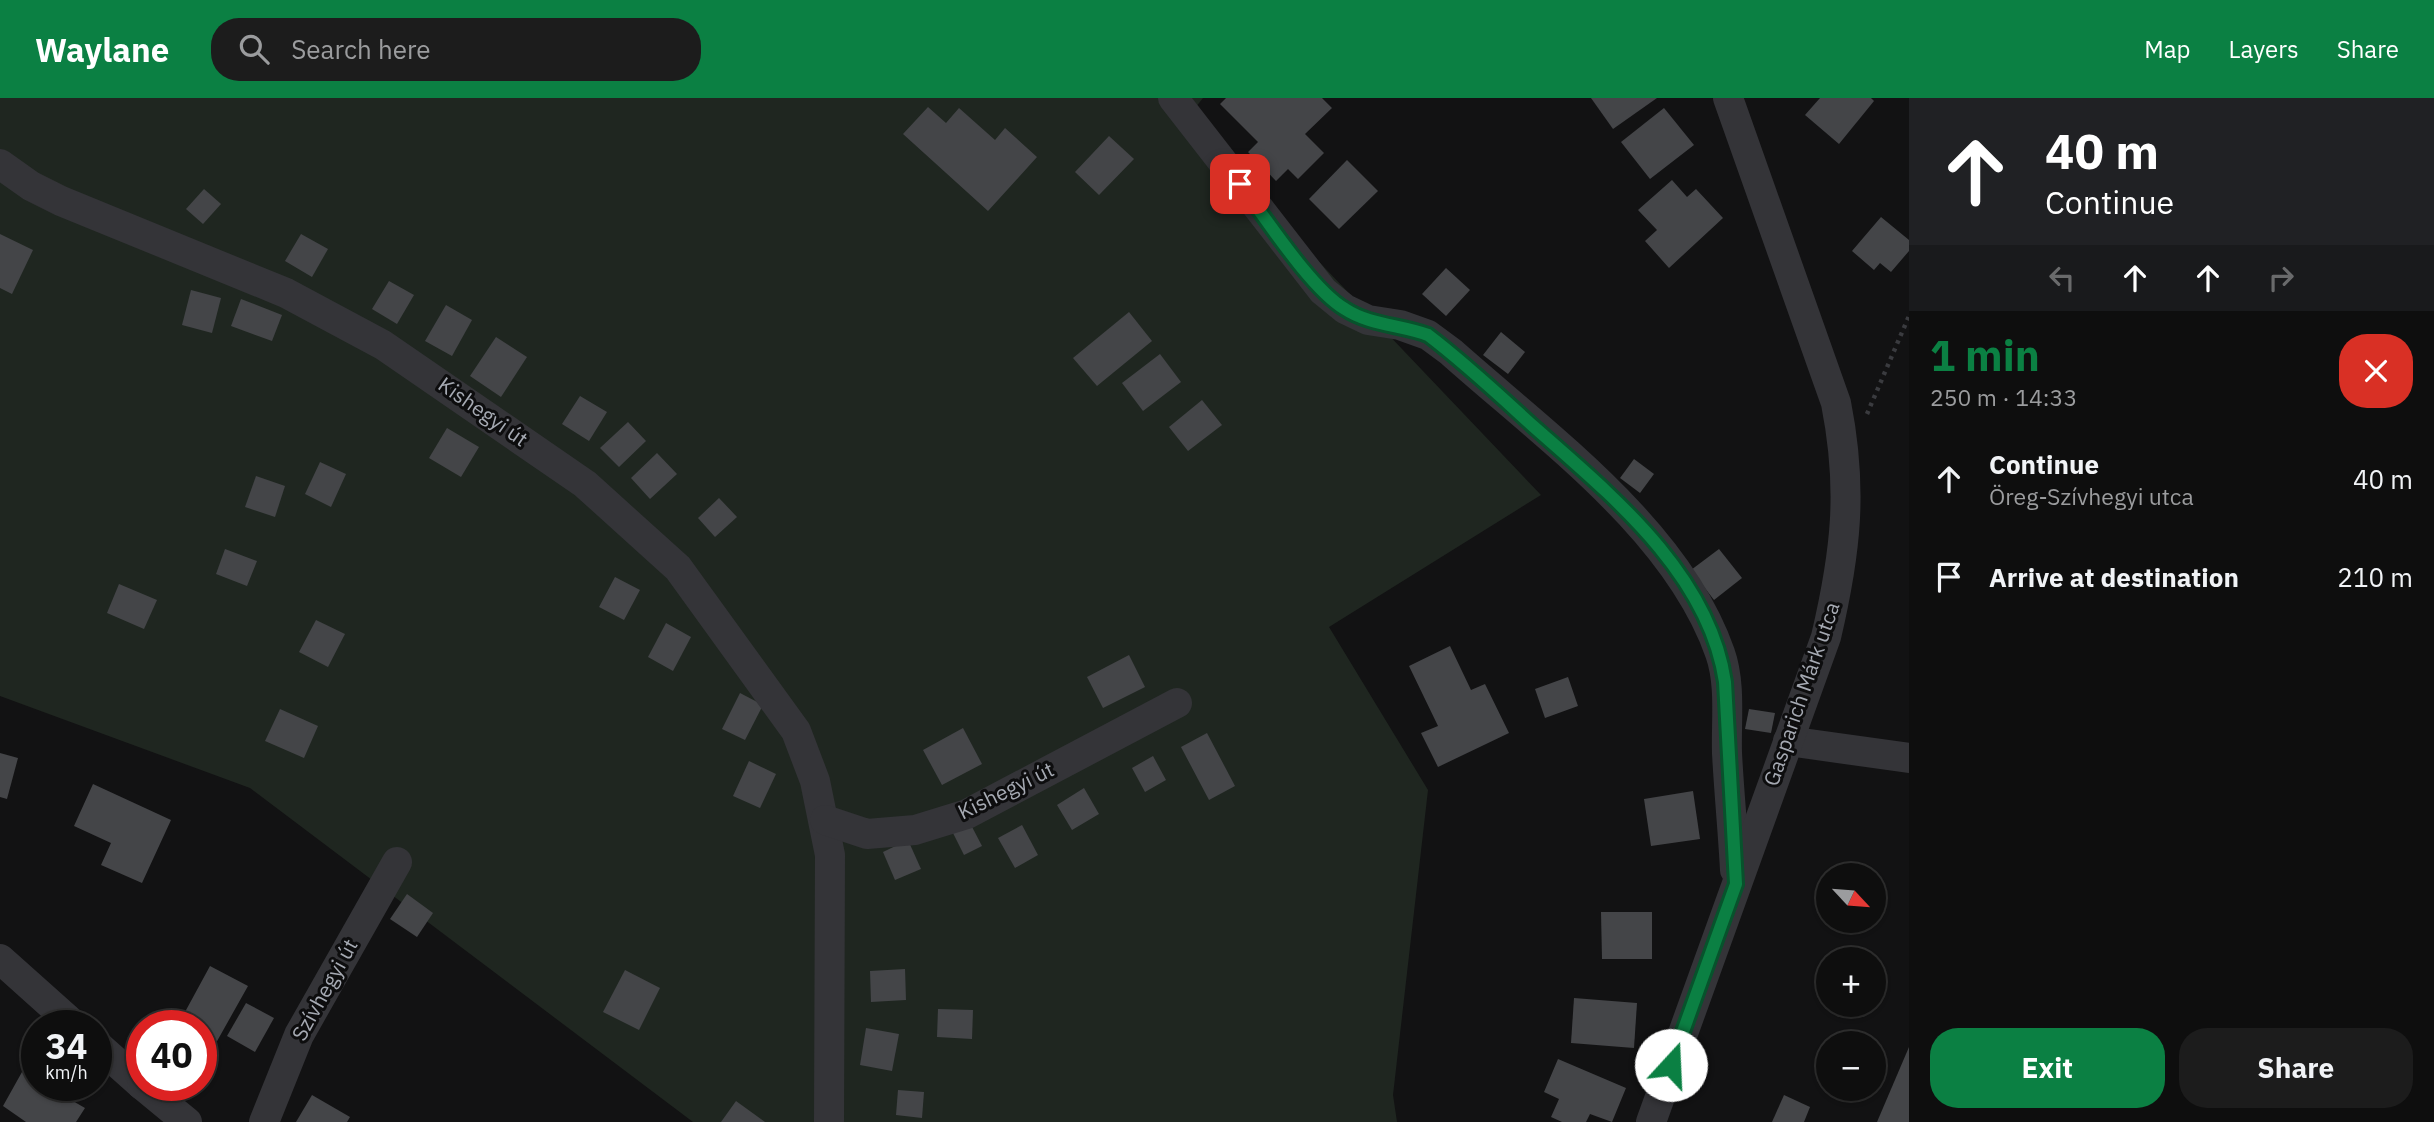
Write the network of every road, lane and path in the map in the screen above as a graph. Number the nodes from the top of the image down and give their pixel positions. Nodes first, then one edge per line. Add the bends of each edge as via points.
1 (1173, 98) edge
2 (1728, 98) edge
3 (0, 163) edge
4 (1909, 316) edge
5 (1845, 451) junction
6 (1177, 703) dead end
7 (1788, 741) junction
8 (1909, 758) edge
9 (825, 820) junction
10 (397, 862) dead end
11 (1736, 884) junction
12 (0, 959) edge
13 (57, 1010) edge
14 (112, 1058) edge
15 (126, 1071) edge
16 (161, 1101) edge
17 (187, 1122) edge
18 (264, 1122) edge
19 (829, 1122) edge
20 (1651, 1122) edge

1 - 11 street via 1323,292 1368,320 1428,335 1451,352 1587,473 1646,531 1679,575 1721,655
2 - 5 street, Gasparich Márk utca via 1836,402
3 - 9 street, Kishegyi út via 61,201 332,316 432,377 585,484 678,568 796,732
4 - 5 path via 1869,412
5 - 7 street, Gasparich Márk utca via 1847,497 1838,585 1826,637
6 - 9 street, Kishegyi út via 967,814 915,830 866,834
7 - 8 street
7 - 11 street, Gasparich Márk utca
9 - 19 street, Kishegyi út via 830,855
10 - 18 street, Szívhegyi út via 299,1035
11 - 20 street, Gasparich Márk utca
12 - 13 street
14 - 15 street
16 - 17 street

